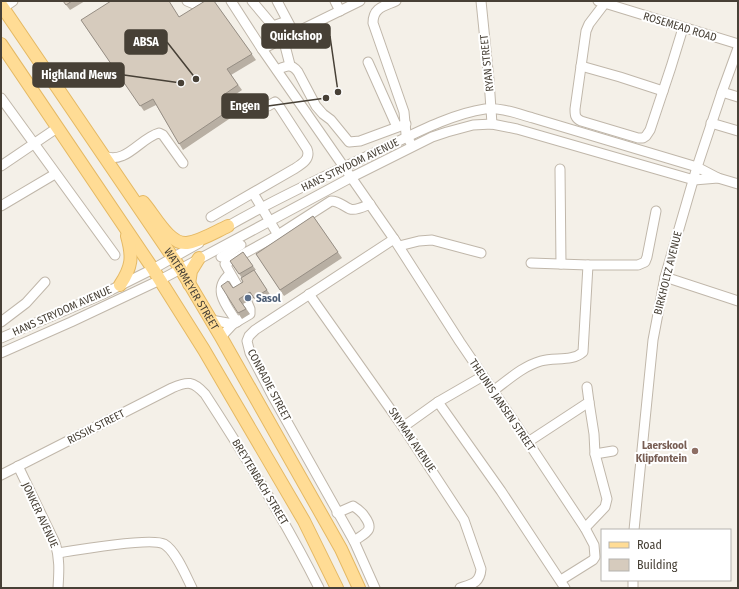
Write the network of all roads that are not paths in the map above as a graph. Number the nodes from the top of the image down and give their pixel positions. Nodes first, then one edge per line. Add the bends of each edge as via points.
1 (187, 1) edge
2 (200, 1) edge
3 (231, 1) edge
4 (252, 1) edge
5 (276, 1) edge
6 (335, 1) edge
7 (359, 1) edge
8 (396, 1) edge
9 (481, 1) edge
10 (602, 2) edge
11 (6, 4) edge
12 (340, 11) junction
13 (287, 21) junction
14 (683, 28) junction
15 (294, 33) junction
16 (283, 38) junction
17 (1, 44) edge
18 (738, 44) edge
19 (262, 49) junction
20 (737, 52) edge
21 (368, 62) dead end
22 (290, 65) junction
23 (580, 66) junction
24 (277, 70) junction
25 (306, 88) junction
26 (663, 91) junction
27 (722, 92) junction
28 (295, 96) junction
29 (738, 97) edge
30 (1, 98) edge
31 (268, 106) dead end
32 (492, 109) junction
33 (324, 114) junction
34 (313, 122) junction
35 (712, 123) junction
36 (492, 124) junction
37 (401, 125) junction
38 (58, 128) junction
39 (738, 131) edge
40 (407, 137) junction
41 (34, 144) junction
42 (413, 147) junction
43 (104, 156) junction
44 (183, 163) dead end
45 (1, 166) edge
46 (697, 166) junction
47 (344, 168) junction
48 (560, 169) dead end
49 (55, 174) junction
50 (678, 176) junction
51 (352, 177) junction
52 (718, 178) junction
53 (121, 180) junction
54 (694, 180) junction
55 (738, 184) edge
56 (251, 194) junction
57 (688, 199) junction
58 (370, 204) junction
59 (1, 206) edge
60 (262, 207) junction
61 (656, 212) dead end
62 (211, 217) dead end
63 (242, 218) junction
64 (270, 220) junction
65 (228, 226) junction
66 (125, 229) junction
67 (278, 235) junction
68 (396, 242) junction
69 (241, 245) junction
70 (215, 249) junction
71 (481, 253) dead end
72 (114, 255) dead end
73 (172, 258) junction
74 (199, 258) junction
75 (223, 261) junction
76 (531, 263) dead end
77 (561, 264) junction
78 (588, 265) junction
79 (180, 268) junction
80 (156, 274) junction
81 (230, 274) junction
82 (664, 277) junction
83 (44, 282) dead end
84 (188, 284) junction
85 (120, 285) junction
86 (241, 292) edge
87 (309, 294) junction
88 (738, 301) edge
89 (247, 302) edge
90 (211, 320) junction
91 (1, 322) edge
92 (235, 323) junction
93 (221, 337) junction
94 (1, 338) edge
95 (1, 353) edge
96 (482, 376) junction
97 (192, 384) joint
98 (586, 387) dead end
99 (493, 391) junction
100 (438, 402) junction
101 (589, 402) junction
102 (403, 427) junction
103 (528, 442) junction
104 (613, 451) dead end
105 (595, 454) junction
106 (18, 466) junction
107 (1, 475) edge
108 (337, 513) junction
109 (585, 528) junction
110 (634, 529) edge
111 (354, 541) junction
112 (58, 553) junction
113 (563, 584) edge
114 (58, 588) edge
115 (192, 588) edge
116 (319, 588) edge
117 (337, 588) edge
118 (358, 588) edge
119 (375, 588) edge
120 (460, 588) edge

1 - 2 street via 194,4
3 - 19 street, THEUNIS JANSEN STREET
4 - 13 street via 272,26
5 - 13 street
6 - 12 street
7 - 12 street
8 - 37 street via 375,12 373,23 404,112
9 - 32 street, RYAN STREET
10 - 14 street, ROSEMEAD ROAD
10 - 23 street via 586,31
11 - 43 main road, WATERMEYER STREET
12 - 15 street
13 - 15 street
14 - 18 street, ROSEMEAD ROAD
14 - 26 street
15 - 16 street
16 - 19 street
16 - 22 street
17 - 38 main road, WATERMEYER STREET
19 - 24 street, THEUNIS JANSEN STREET
20 - 27 street, BIRKHOLTZ AVENUE
21 - 37 street
22 - 24 street
22 - 25 street via 298,72
23 - 26 street
23 - 26 street via 575,115 581,121 609,130 638,138 646,136
24 - 28 street, THEUNIS JANSEN STREET
25 - 28 street
25 - 33 street via 316,106
27 - 29 street
27 - 35 street, BIRKHOLTZ AVENUE
28 - 34 street, THEUNIS JANSEN STREET
30 - 41 street
31 - 56 street via 277,103 307,149 308,155 305,161 294,169
32 - 36 street, RYAN STREET
32 - 40 street, HANS STRYDOM AVENUE via 457,117
32 - 46 street, HANS STRYDOM AVENUE via 533,118
33 - 34 street
33 - 37 street via 347,140 352,142
34 - 47 street, THEUNIS JANSEN STREET
35 - 39 street
35 - 46 street, BIRKHOLTZ AVENUE
36 - 42 street, HANS STRYDOM AVENUE via 473,125 447,132
36 - 50 street, HANS STRYDOM AVENUE
37 - 40 street
38 - 41 street
38 - 66 main road, WATERMEYER STREET
40 - 42 street
40 - 47 street, HANS STRYDOM AVENUE
41 - 45 street
41 - 49 street
42 - 51 street, HANS STRYDOM AVENUE
43 - 44 street via 116,158 159,133
43 - 53 main road, WATERMEYER STREET
46 - 52 street, HANS STRYDOM AVENUE
46 - 54 street, BIRKHOLTZ AVENUE
47 - 51 street, THEUNIS JANSEN STREET
47 - 60 street, HANS STRYDOM AVENUE
48 - 77 street
49 - 59 street
49 - 72 street
50 - 54 street, HANS STRYDOM AVENUE
50 - 57 street via 687,187
51 - 58 street, THEUNIS JANSEN STREET
51 - 64 street, HANS STRYDOM AVENUE
52 - 54 street, HANS STRYDOM AVENUE
52 - 55 street, HANS STRYDOM AVENUE
53 - 65 main road via 168,233 182,243 192,242
53 - 73 main road, WATERMEYER STREET
54 - 57 street, BIRKHOLTZ AVENUE
56 - 60 street
56 - 62 street
56 - 63 street via 252,205
57 - 82 street, BIRKHOLTZ AVENUE
58 - 67 street via 350,209 337,201 331,201
58 - 68 street, THEUNIS JANSEN STREET
60 - 63 street, HANS STRYDOM AVENUE
60 - 64 street
61 - 78 street via 645,262 638,265
63 - 65 street, HANS STRYDOM AVENUE
64 - 67 street
64 - 69 street, HANS STRYDOM AVENUE
65 - 73 street, HANS STRYDOM AVENUE
66 - 80 main road, WATERMEYER STREET
66 - 85 main road via 131,260 128,274
67 - 69 street
68 - 71 street, CONRADIE STREET via 432,240
68 - 87 street, CONRADIE STREET
68 - 96 street, THEUNIS JANSEN STREET
69 - 70 street, HANS STRYDOM AVENUE
69 - 75 street
70 - 74 street, HANS STRYDOM AVENUE
70 - 75 street
73 - 79 main road, WATERMEYER STREET
73 - 80 street, HANS STRYDOM AVENUE
74 - 79 street, HANS STRYDOM AVENUE
74 - 84 main road via 191,271
75 - 81 street
76 - 77 street
77 - 78 street
78 - 99 street via 583,352 574,358 551,359 532,364
79 - 80 street, HANS STRYDOM AVENUE
79 - 84 main road, WATERMEYER STREET
80 - 85 street, HANS STRYDOM AVENUE
80 - 95 street, HANS STRYDOM AVENUE via 71,322
80 - 117 main road, WATERMEYER STREET via 204,350 304,521
81 - 86 street
81 - 92 street via 223,281 221,294
82 - 88 street
82 - 110 street, BIRKHOLTZ AVENUE via 653,340
83 - 91 street via 26,303
84 - 90 main road, WATERMEYER STREET
85 - 94 street, HANS STRYDOM AVENUE
87 - 102 street, SNYMAN AVENUE
87 - 108 street, CONRADIE STREET via 255,330 247,341 250,353
89 - 92 street via 250,314
90 - 92 street
90 - 93 main road, WATERMEYER STREET
92 - 93 street
93 - 118 main road, WATERMEYER STREET via 341,549
96 - 99 street, THEUNIS JANSEN STREET
96 - 100 street
97 - 106 street, RISSIK STREET via 185,383 172,388
97 - 116 street, BREYTENBACH STREET via 198,386 205,394 245,454
98 - 101 street
99 - 103 street, THEUNIS JANSEN STREET
100 - 102 street
100 - 113 street
101 - 103 street
101 - 105 street
102 - 120 street, SNYMAN AVENUE via 464,520 478,555 481,569 478,580
103 - 109 street, THEUNIS JANSEN STREET
104 - 105 street
105 - 109 street via 607,502
106 - 107 street, RISSIK STREET
106 - 112 street, JONKER AVENUE
108 - 111 street, CONRADIE STREET
108 - 111 street via 353,506 369,523 369,529
109 - 113 street, THEUNIS JANSEN STREET via 594,545 595,556
111 - 119 street, CONRADIE STREET
112 - 114 street, JONKER AVENUE
112 - 115 street via 159,542 172,552

